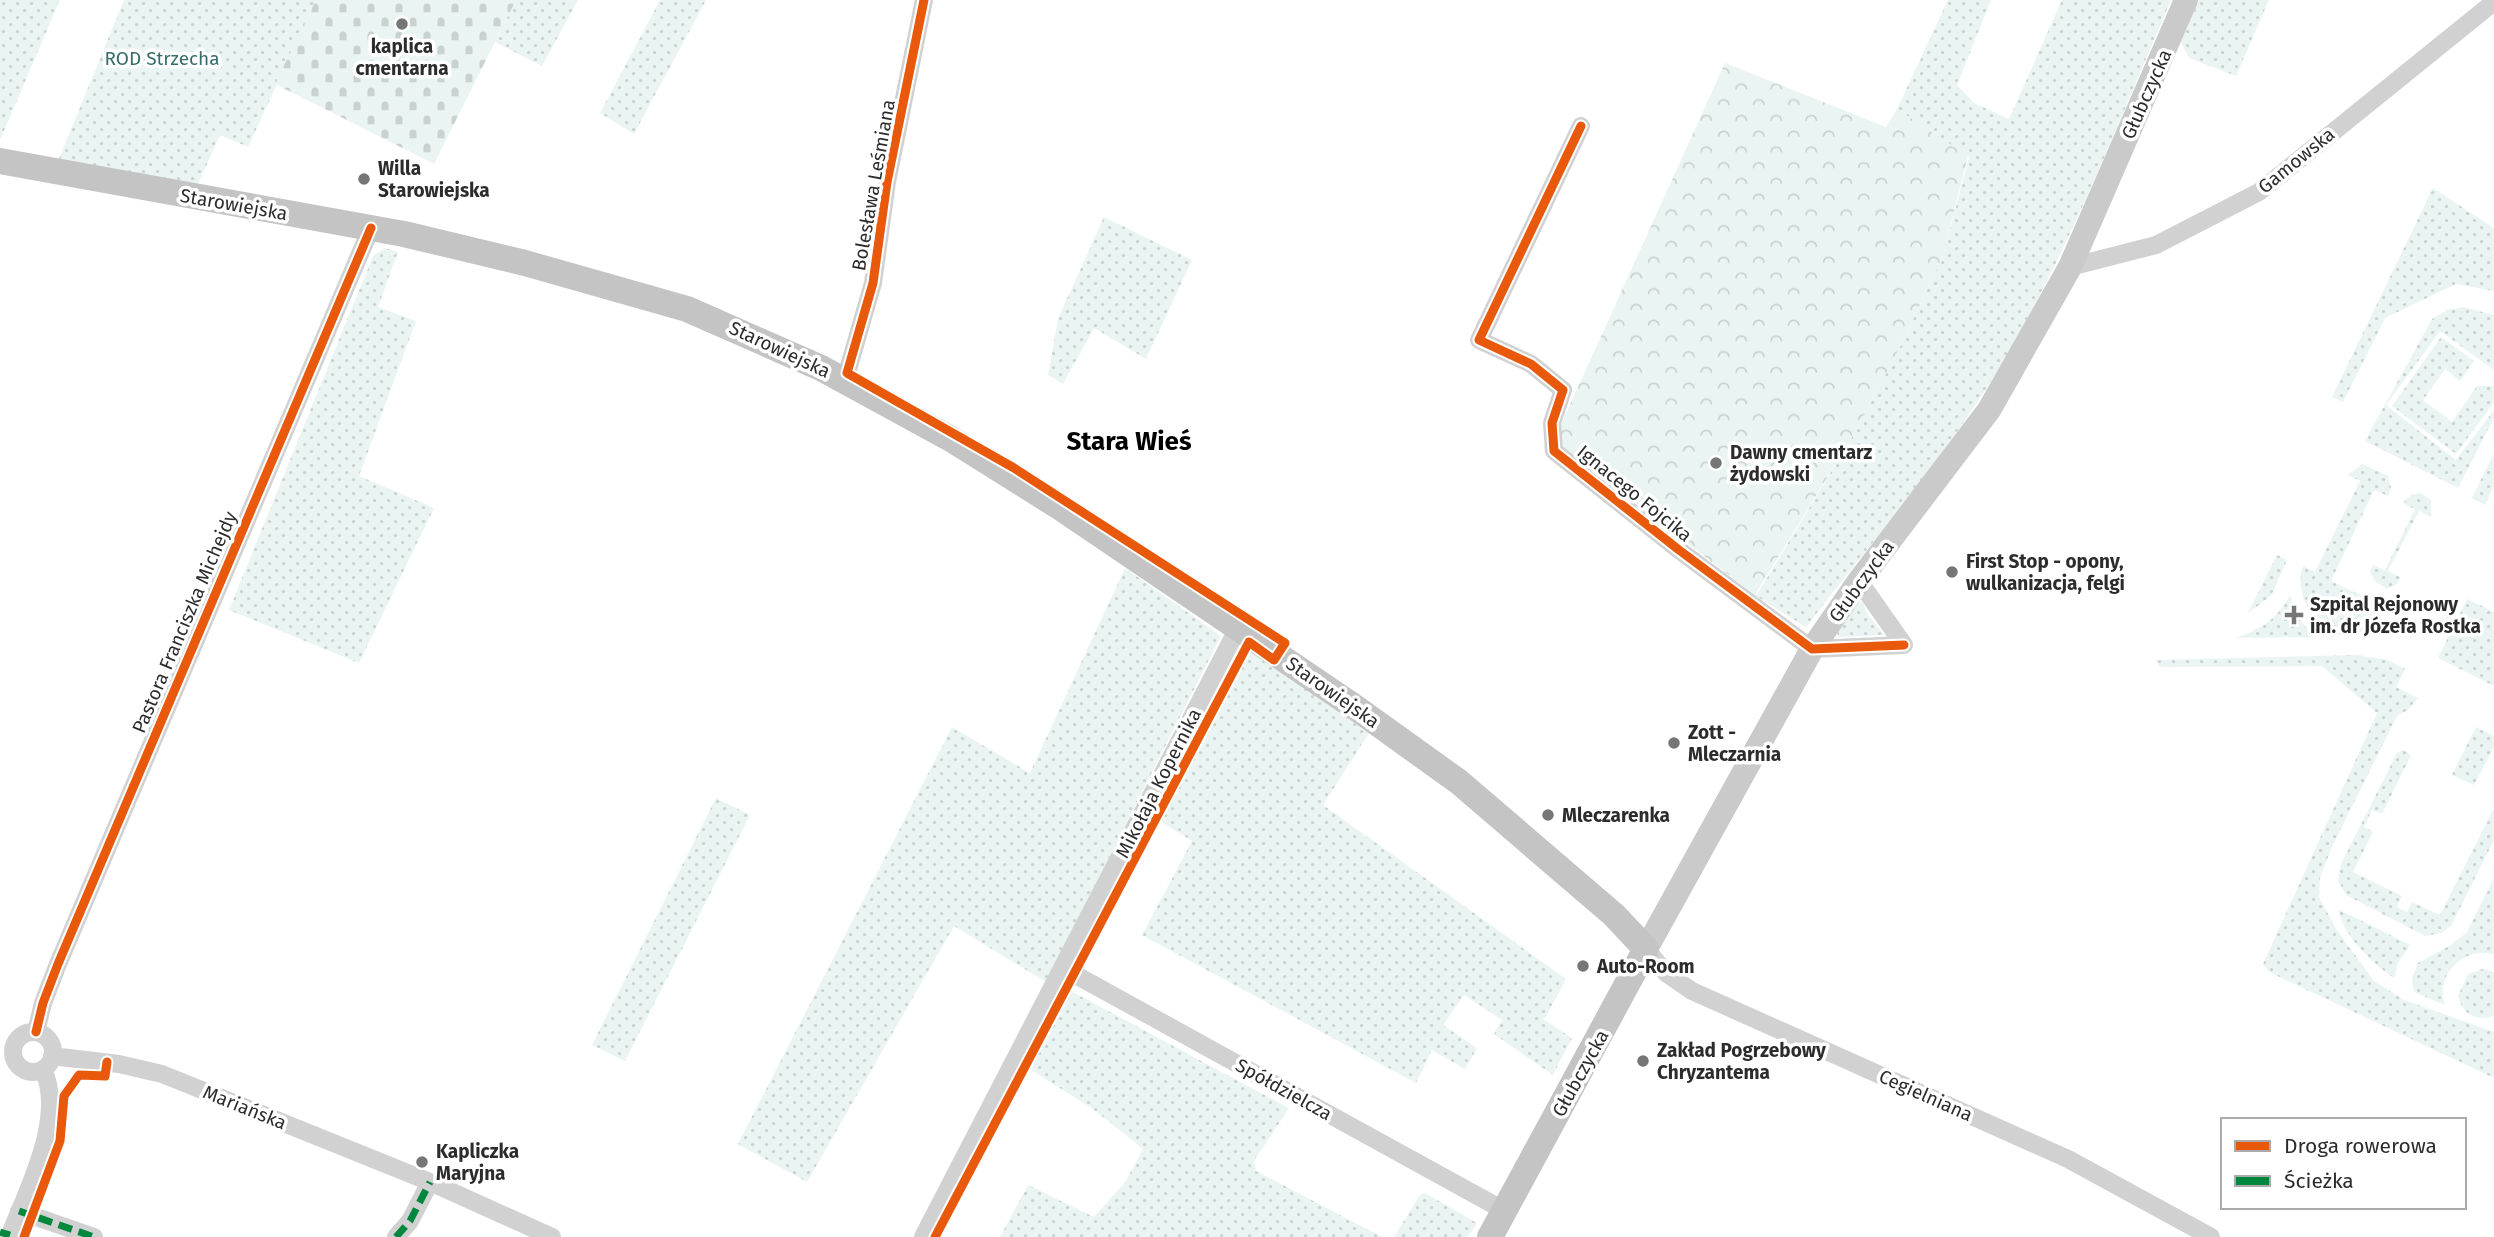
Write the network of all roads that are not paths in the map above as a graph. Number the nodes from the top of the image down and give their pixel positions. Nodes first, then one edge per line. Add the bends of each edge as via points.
1 (924, 0) edge
2 (2186, 0) edge
3 (2494, 2) edge
4 (1581, 126) dead end
5 (0, 161) edge
6 (371, 228) junction
7 (2070, 267) junction
8 (847, 373) dead end
9 (1859, 581) junction
10 (1239, 626) junction
11 (1812, 649) junction
12 (1646, 949) junction
13 (1063, 968) junction
14 (36, 1032) junction
15 (6, 1051) edge
16 (48, 1063) junction
17 (430, 1182) junction
18 (19, 1211) junction
19 (1505, 1211) junction
20 (6, 1235) edge
21 (94, 1237) edge
22 (396, 1237) edge
23 (552, 1237) edge
24 (923, 1237) edge
25 (1490, 1237) edge
26 (2211, 1237) edge

1 - 8 street, Bolesława Leśmiana via 887,182 873,283
2 - 7 main road, Głubczycka
3 - 7 street, Gamowska via 2259,191 2155,245
4 - 11 street, Ignacego Fojcika via 1479,340 1531,364 1563,390 1552,423 1554,451
5 - 6 main road, Starowiejska
6 - 10 main road, Starowiejska via 633,291 726,323 854,385 951,439
6 - 14 street, Pastora Franciszka Michejdy via 58,964
7 - 9 main road, Głubczycka via 1989,410
9 - 11 main road, Głubczycka
9 - 11 street via 1904,645
10 - 12 main road, Starowiejska via 1459,782 1614,915
10 - 13 street, Mikołaja Kopernika
11 - 12 main road, Głubczycka
12 - 19 main road, Głubczycka
12 - 26 street, Cegielniana via 1666,973 1692,991 2068,1159
13 - 19 street, Spółdzielcza
13 - 24 street, Mikołaja Kopernika
14 - 15 street via 21,1035
14 - 16 street via 50,1042
15 - 16 street via 24,1070 34,1072
16 - 17 street, Mariańska via 148,1070
16 - 18 street via 49,1119
17 - 22 street
17 - 23 street, Mariańska
18 - 20 street
18 - 21 street
19 - 25 main road, Głubczycka

